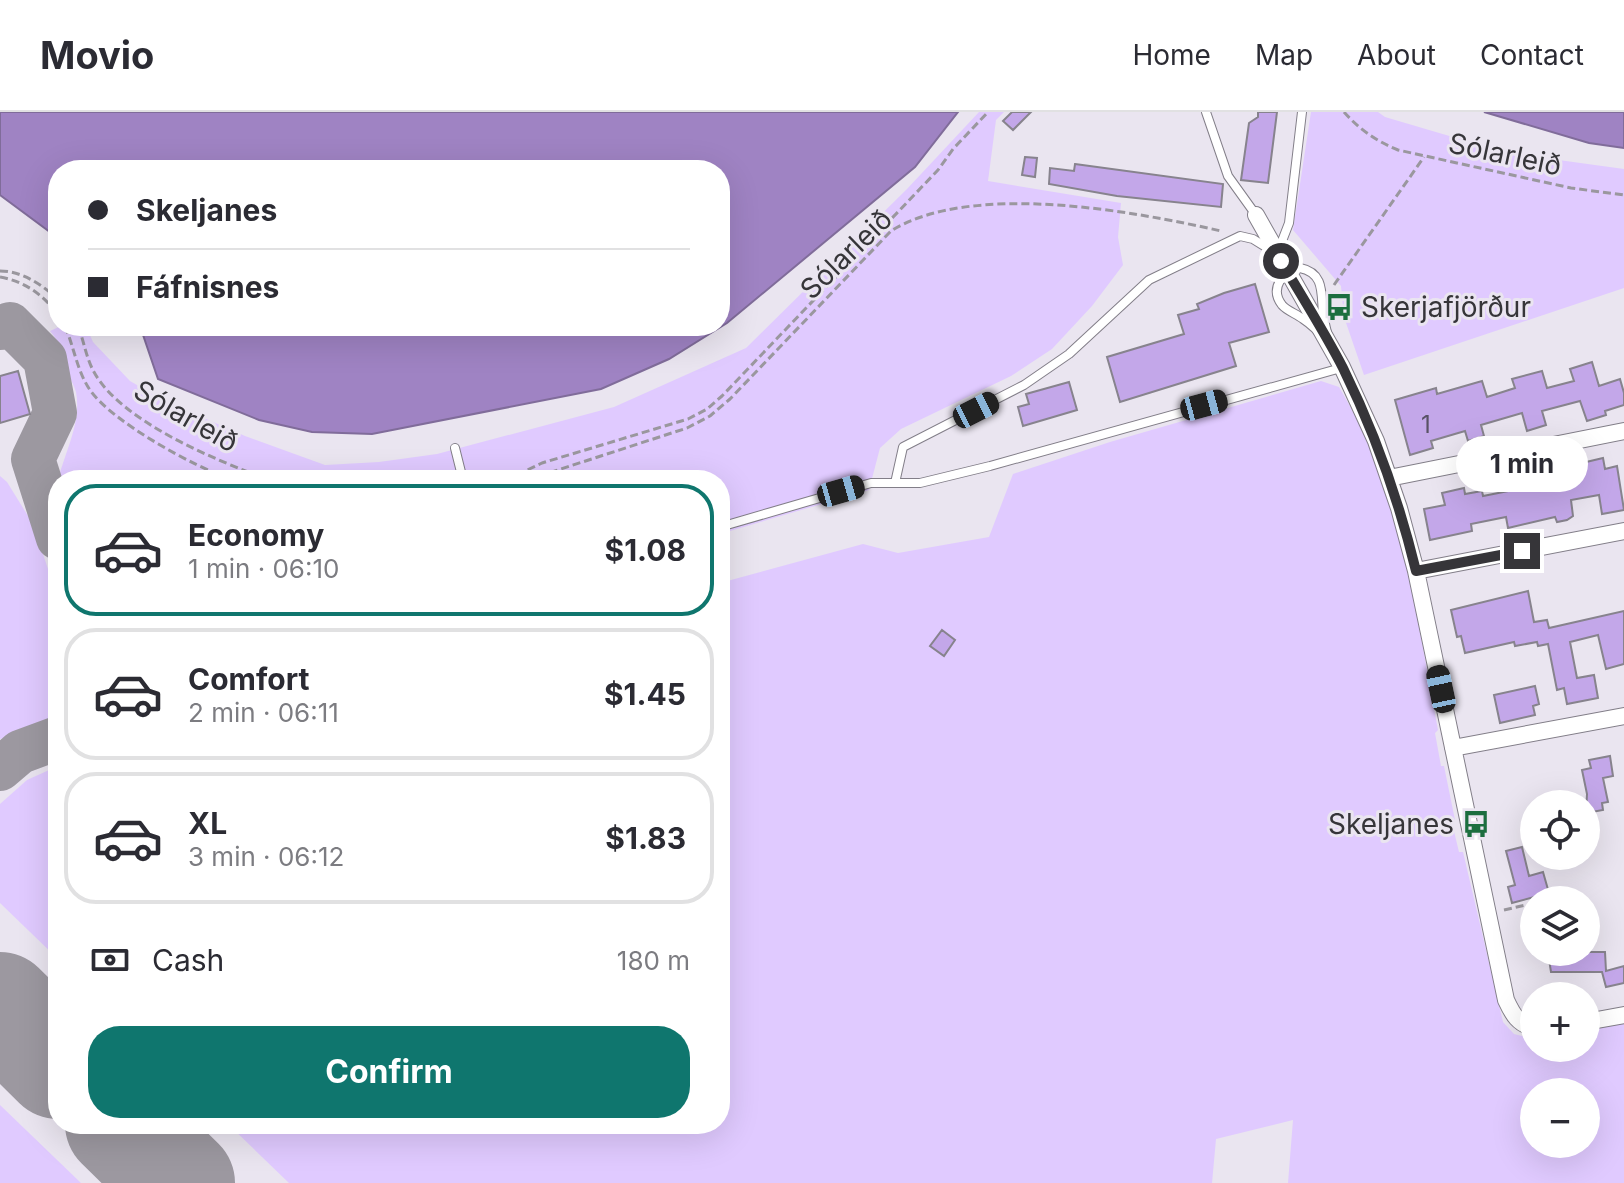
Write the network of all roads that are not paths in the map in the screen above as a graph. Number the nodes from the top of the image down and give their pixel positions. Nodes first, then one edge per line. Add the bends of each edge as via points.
1 (1206, 112) edge
2 (1302, 112) edge
3 (1256, 215) joint
4 (1277, 254) junction
5 (1287, 272) junction
6 (1331, 345) junction
7 (1342, 367) junction
8 (1624, 431) edge
9 (455, 448) dead end
10 (460, 470) edge
11 (1389, 478) junction
12 (895, 483) junction
13 (730, 524) edge
14 (1624, 531) edge
15 (1416, 571) junction
16 (1624, 716) edge
17 (1453, 748) junction
18 (1624, 1015) edge
19 (1600, 1019) edge
20 (1520, 1022) edge

1 - 3 lane via 1228,176
2 - 4 lane via 1289,223
3 - 4 street
4 - 5 street
4 - 12 lane via 1240,236 1149,280 1069,354 1024,385 903,447
5 - 6 street
5 - 6 lane via 1300,268 1321,284
6 - 7 street
7 - 11 street
7 - 12 lane via 990,466 920,483
8 - 11 street
9 - 10 lane
11 - 15 street
12 - 13 lane via 871,483
14 - 15 street
15 - 17 street
16 - 17 street
17 - 20 street via 1506,1000
18 - 19 street

